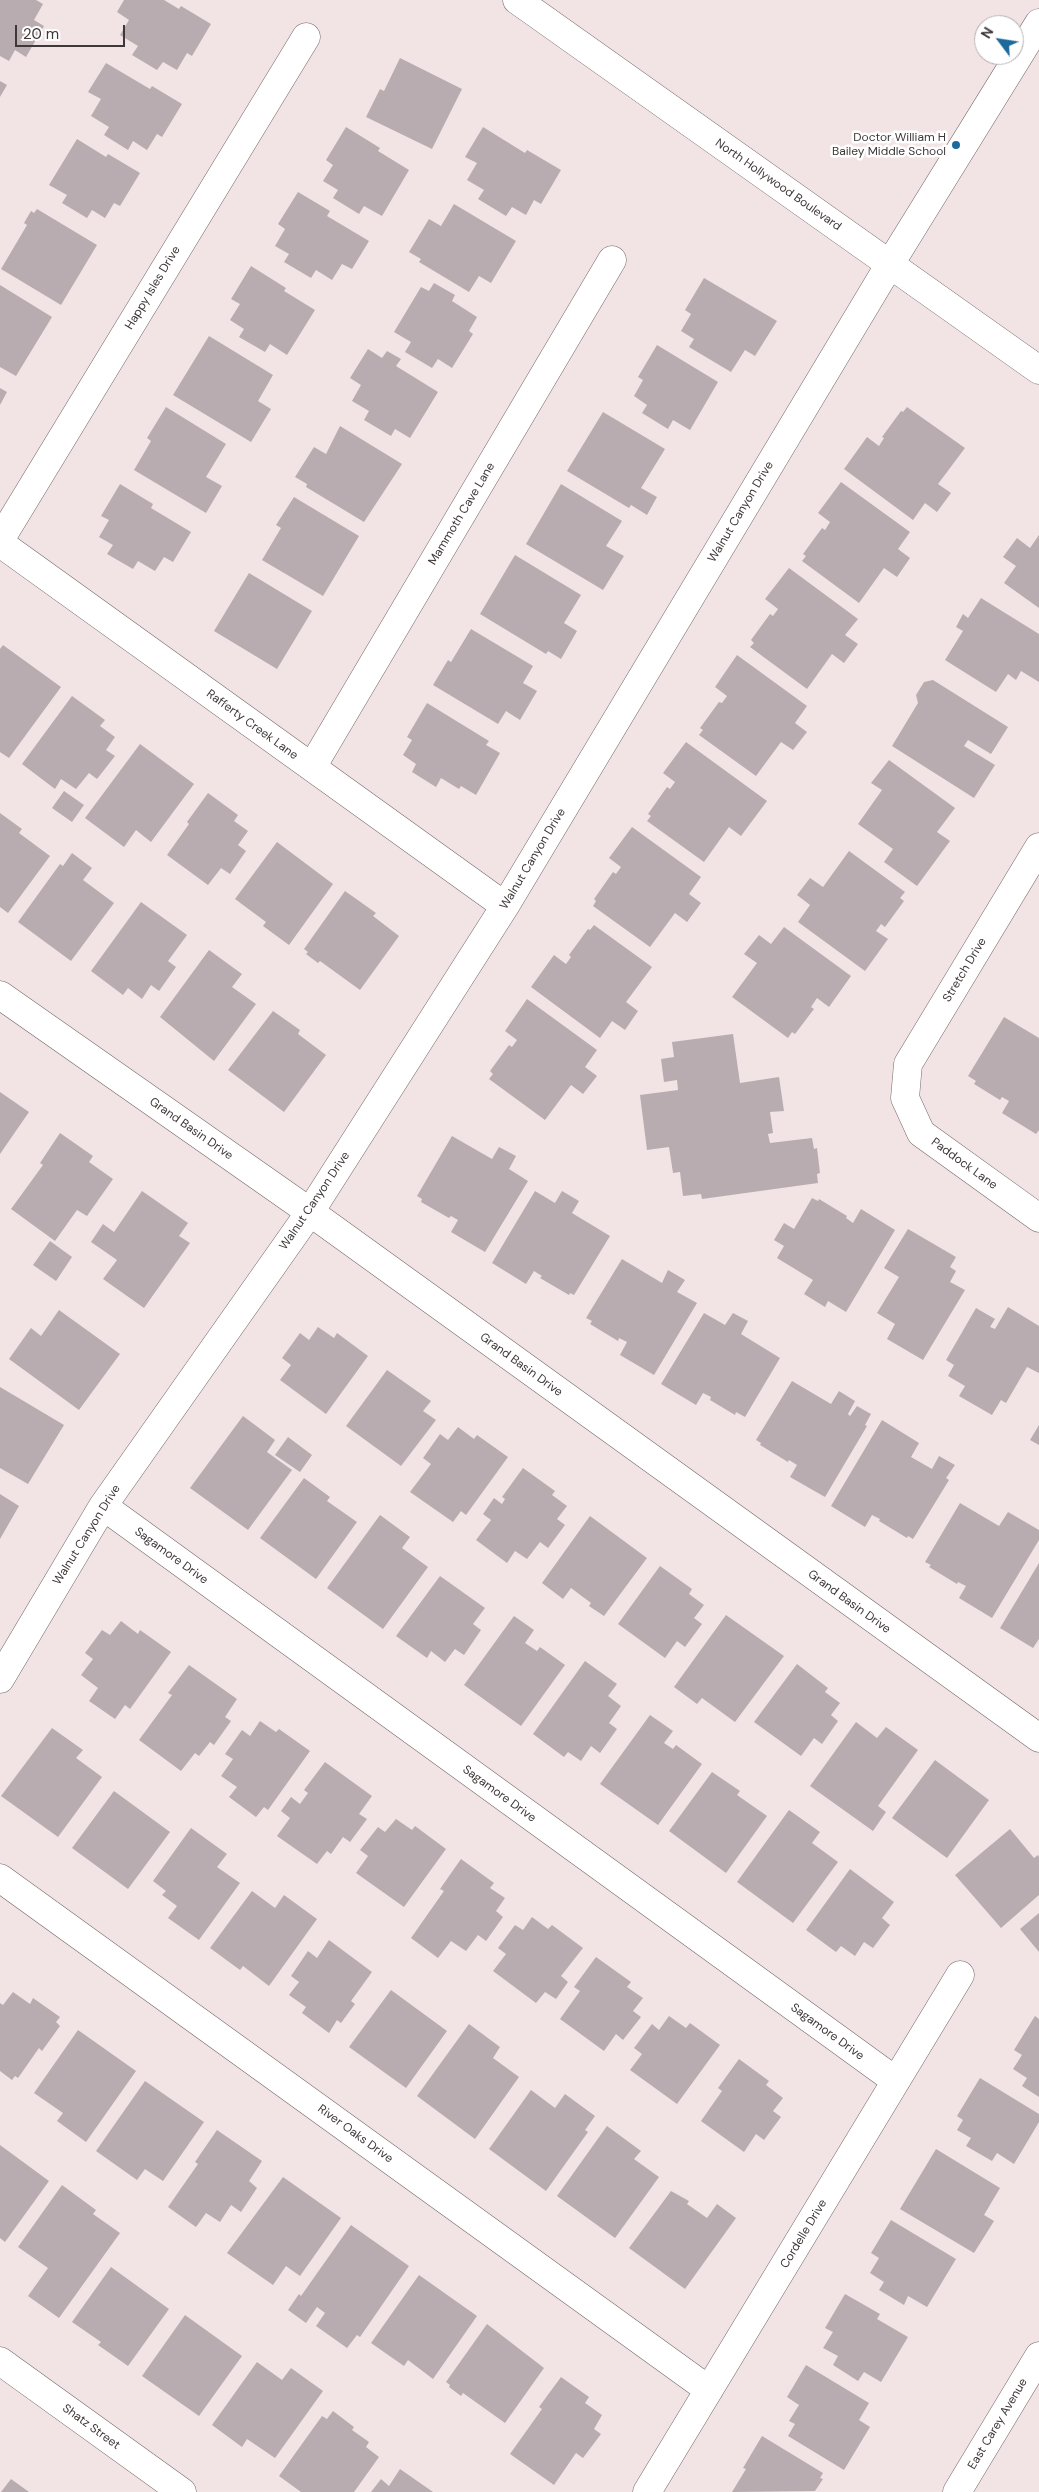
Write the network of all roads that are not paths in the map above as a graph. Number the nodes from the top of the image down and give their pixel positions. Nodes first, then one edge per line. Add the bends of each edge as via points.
1 (517, 0) edge
2 (1039, 22) edge
3 (306, 37) dead end
4 (612, 260) dead end
5 (890, 264) junction
6 (1039, 370) edge
7 (0, 542) edge
8 (312, 768) junction
9 (1039, 846) edge
10 (505, 906) junction
11 (0, 995) edge
12 (904, 1098) joint
13 (310, 1212) junction
14 (1039, 1218) edge
15 (103, 1506) junction
16 (0, 1679) edge
17 (1039, 1738) edge
18 (0, 1878) edge
19 (960, 1975) dead end
20 (896, 2081) junction
21 (1039, 2356) edge
22 (0, 2361) edge
23 (710, 2390) junction
24 (182, 2492) edge
25 (647, 2492) edge
26 (957, 2492) edge

1 - 5 street, North Hollywood Boulevard
2 - 5 street, Walnut Canyon Drive
3 - 7 street, Happy Isles Drive
4 - 8 street, Mammoth Cave Lane
5 - 6 street, North Hollywood Boulevard
5 - 10 street, Walnut Canyon Drive
7 - 8 street, Rafferty Creek Lane
8 - 10 street, Rafferty Creek Lane
9 - 12 street, Stretch Drive via 908,1064
10 - 13 street, Walnut Canyon Drive
11 - 13 street, Grand Basin Drive
12 - 14 street, Paddock Lane via 921,1133
13 - 15 street, Walnut Canyon Drive
13 - 17 street, Grand Basin Drive
15 - 16 street, Walnut Canyon Drive
15 - 20 street, Sagamore Drive
18 - 23 street, River Oaks Drive
19 - 20 street, Cordelle Drive
20 - 23 street, Cordelle Drive
21 - 26 street, East Carey Avenue
22 - 24 street, Shatz Street
23 - 25 street, Cordelle Drive

